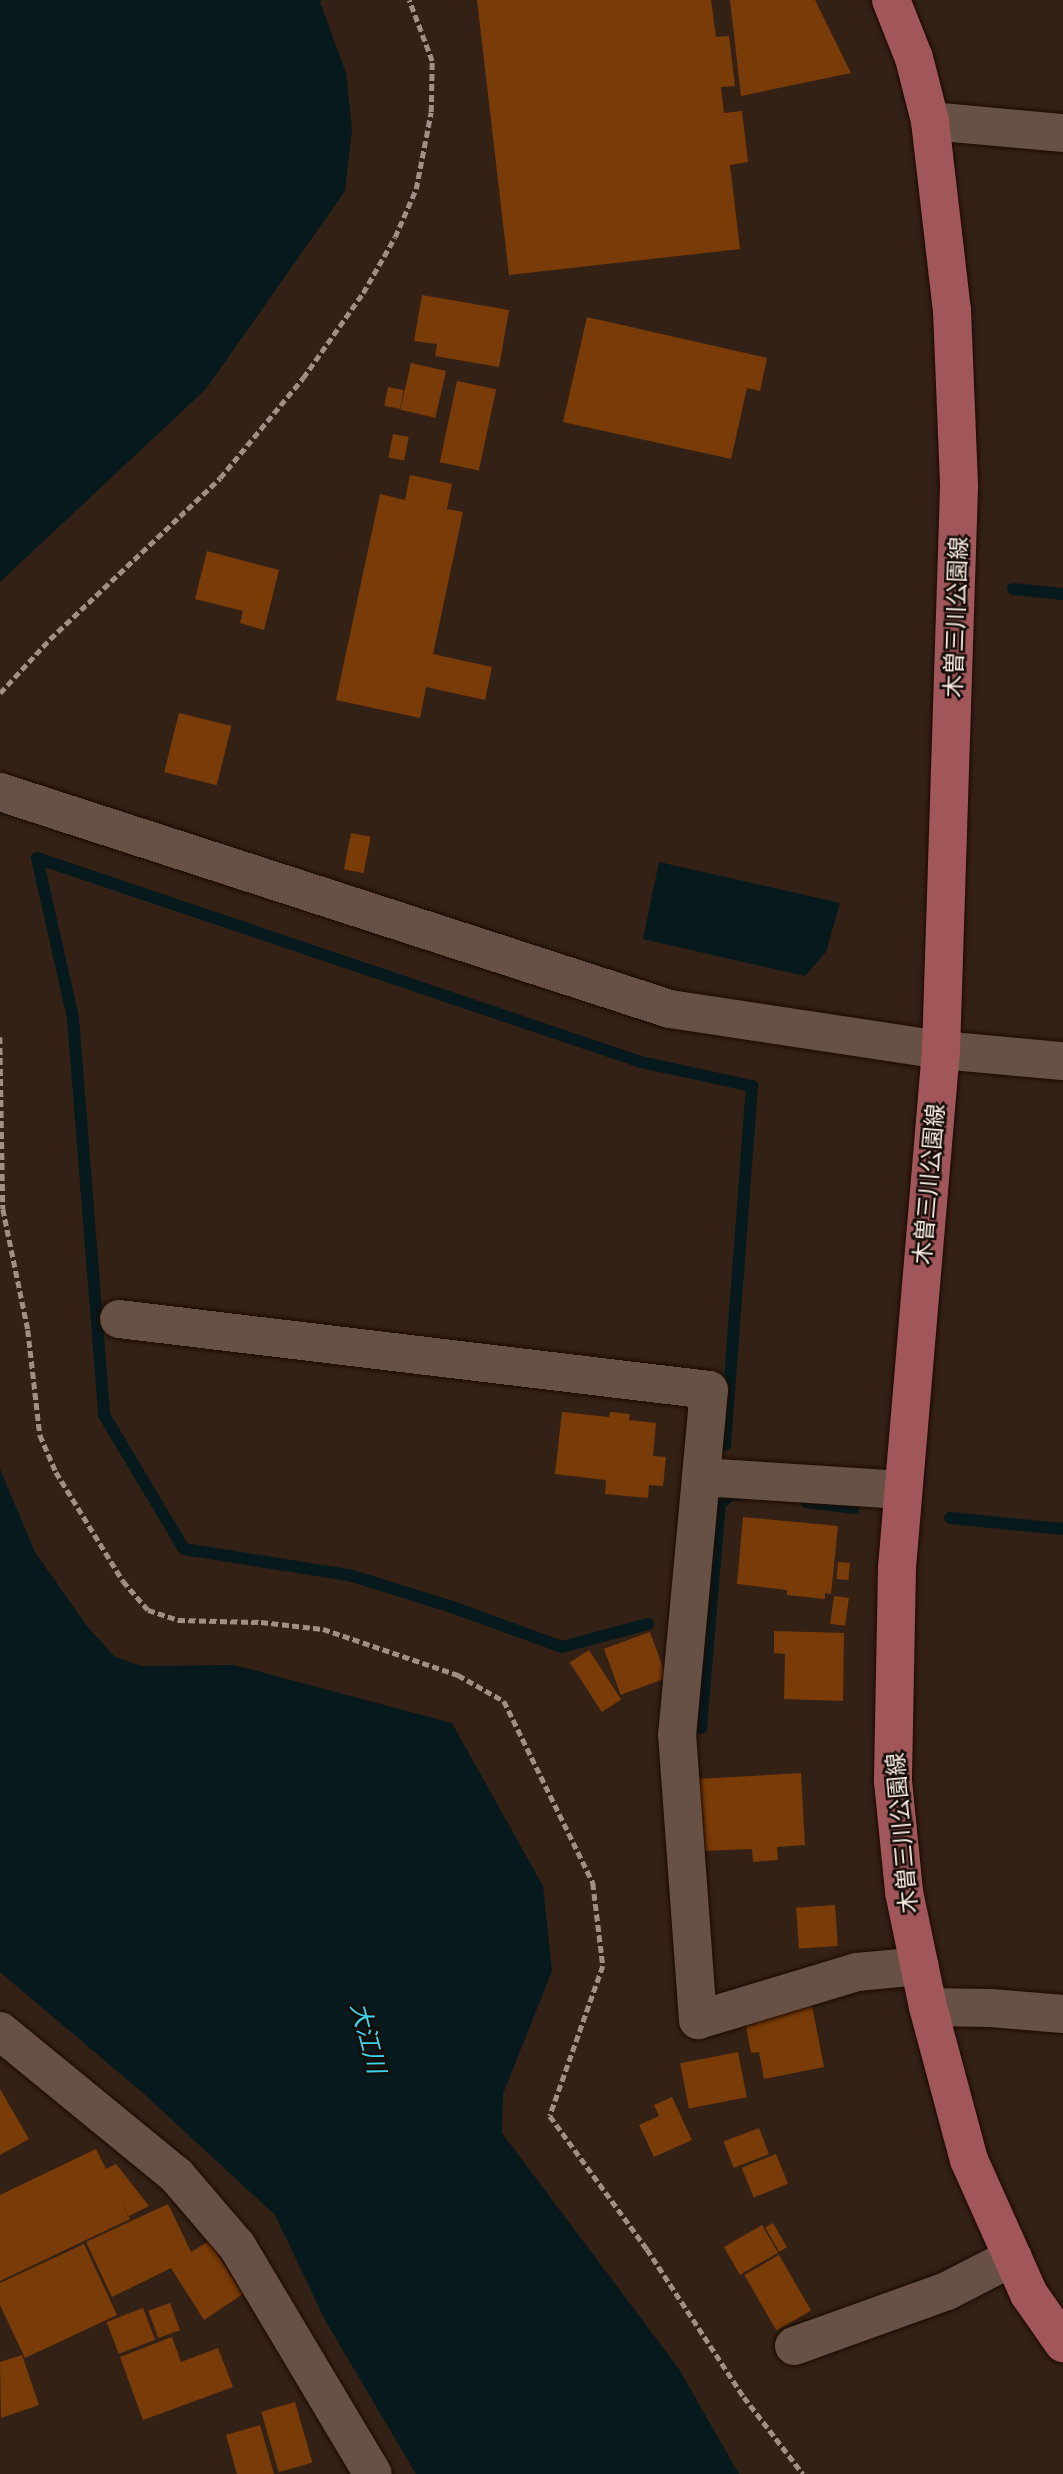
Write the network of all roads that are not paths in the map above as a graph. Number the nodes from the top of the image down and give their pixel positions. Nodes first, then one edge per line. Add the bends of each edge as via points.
1 (891, 0) edge
2 (930, 121) junction
3 (1063, 133) edge
4 (0, 792) edge
5 (941, 1050) junction
6 (1063, 1062) edge
7 (119, 1319) dead end
8 (701, 1477) junction
9 (903, 1490) junction
10 (919, 1966) junction
11 (928, 2007) junction
12 (1063, 2014) edge
13 (0, 2031) edge
14 (1013, 2257) junction
15 (1063, 2343) edge
16 (794, 2346) dead end
17 (373, 2474) edge

1 - 2 main road, 木曽三川公園線 via 915,58
2 - 3 street
2 - 5 main road, 木曽三川公園線 via 952,310 959,488
4 - 5 street via 670,1009
5 - 6 street
5 - 9 main road, 木曽三川公園線
7 - 8 street via 709,1390
8 - 9 street
8 - 10 street via 677,1734 698,2020 857,1972
9 - 10 main road, 木曽三川公園線 via 893,1782 904,1892
10 - 11 main road, 木曽三川公園線
11 - 12 street
11 - 14 main road, 木曽三川公園線 via 969,2160
13 - 17 street via 177,2176 237,2246
14 - 15 main road, 木曽三川公園線 via 1030,2294
14 - 16 street via 947,2291

